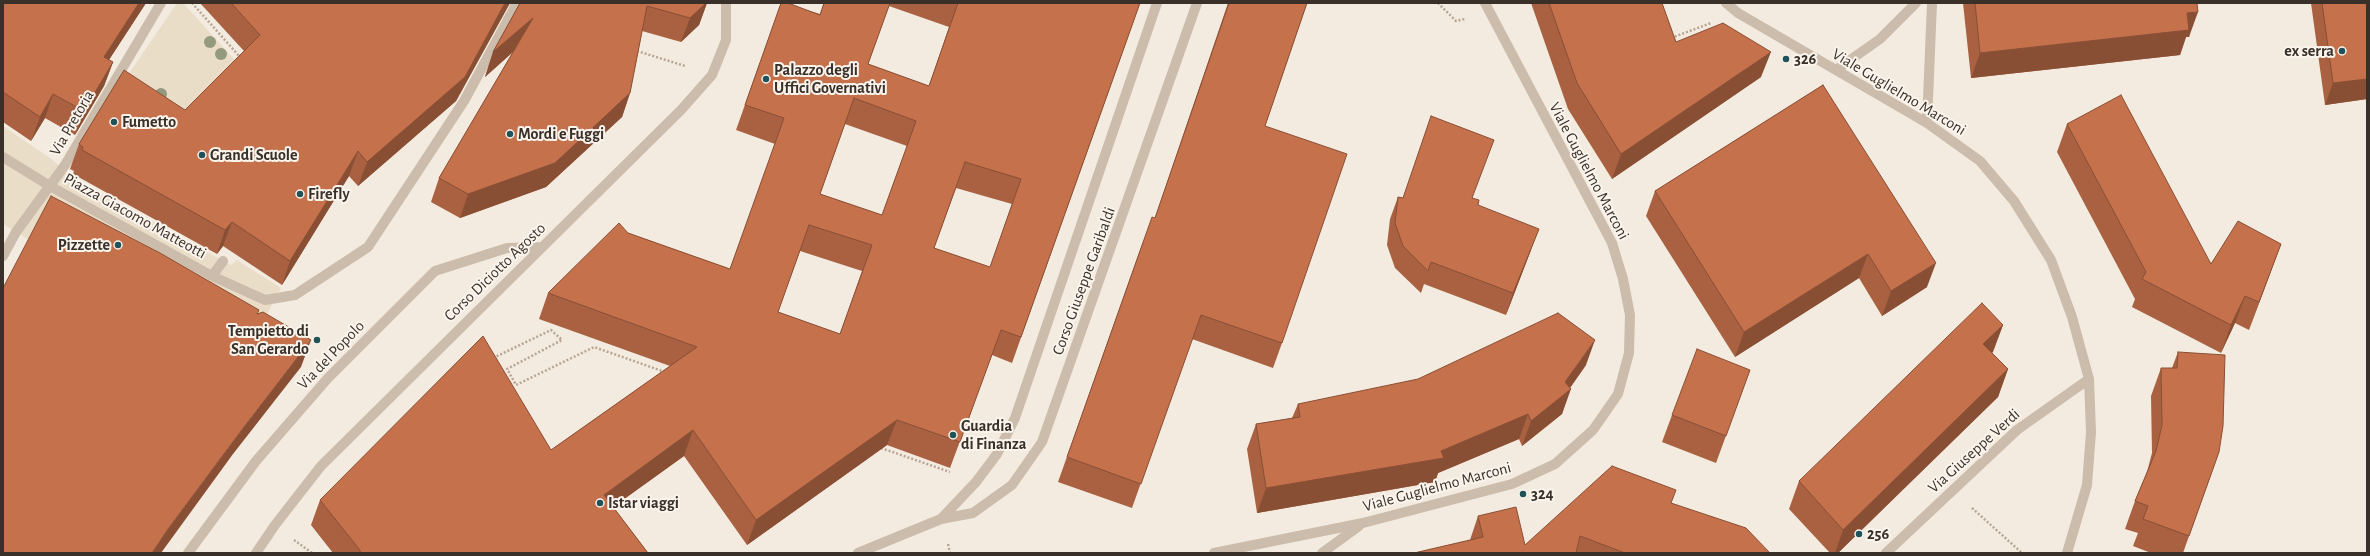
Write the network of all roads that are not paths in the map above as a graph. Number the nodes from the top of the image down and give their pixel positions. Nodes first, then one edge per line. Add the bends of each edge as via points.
1 (161, 3) edge
2 (517, 3) edge
3 (726, 3) edge
4 (1157, 3) edge
5 (1197, 3) edge
6 (1484, 3) edge
7 (1726, 3) edge
8 (1916, 3) edge
9 (1932, 3) edge
10 (1836, 70) junction
11 (115, 80) junction
12 (124, 87) edge
13 (1927, 123) junction
14 (3, 157) edge
15 (50, 186) junction
16 (542, 247) junction
17 (3, 256) edge
18 (223, 261) dead end
19 (212, 276) junction
20 (2089, 379) junction
21 (941, 519) junction
22 (1363, 523) junction
23 (188, 553) edge
24 (256, 553) edge
25 (858, 553) edge
26 (1214, 553) edge
27 (1322, 553) edge
28 (1886, 553) edge
29 (2067, 553) edge

1 - 11 street, Via Pretoria
2 - 19 street via 464,101 368,247 295,295 265,300
3 - 16 street, Corso Diciotto Agosto via 726,40 712,75 682,110
4 - 21 street, Corso Giuseppe Garibaldi via 1015,418 997,454 976,482
5 - 21 street, Corso Giuseppe Garibaldi via 1042,442 1012,485 995,500 973,513
6 - 22 street, Viale Guglielmo Marconi via 1612,243 1630,315 1629,353 1618,394 1594,430 1555,464 1512,484
7 - 10 street, Viale Guglielmo Marconi via 1738,13
8 - 10 street via 1880,39
9 - 13 street
10 - 13 street, Viale Guglielmo Marconi
11 - 12 street
11 - 15 street, Via Pretoria
13 - 20 street, Viale Guglielmo Marconi via 1980,161 2014,202 2050,260 2072,317
14 - 15 street, Piazza Giacomo Matteotti
15 - 17 street, Via Pretoria via 16,232
15 - 19 street, Piazza Giacomo Matteotti
16 - 23 street, Via del Popolo via 507,248 435,271 328,378 256,460
16 - 24 street, Corso Diciotto Agosto via 321,466
18 - 19 street
20 - 28 street, Via Giuseppe Verdi via 2017,430
20 - 29 street, Viale Guglielmo Marconi via 2091,432 2087,485
21 - 25 street, Corso Giuseppe Garibaldi
22 - 26 street, Viale Guglielmo Marconi
22 - 27 street

